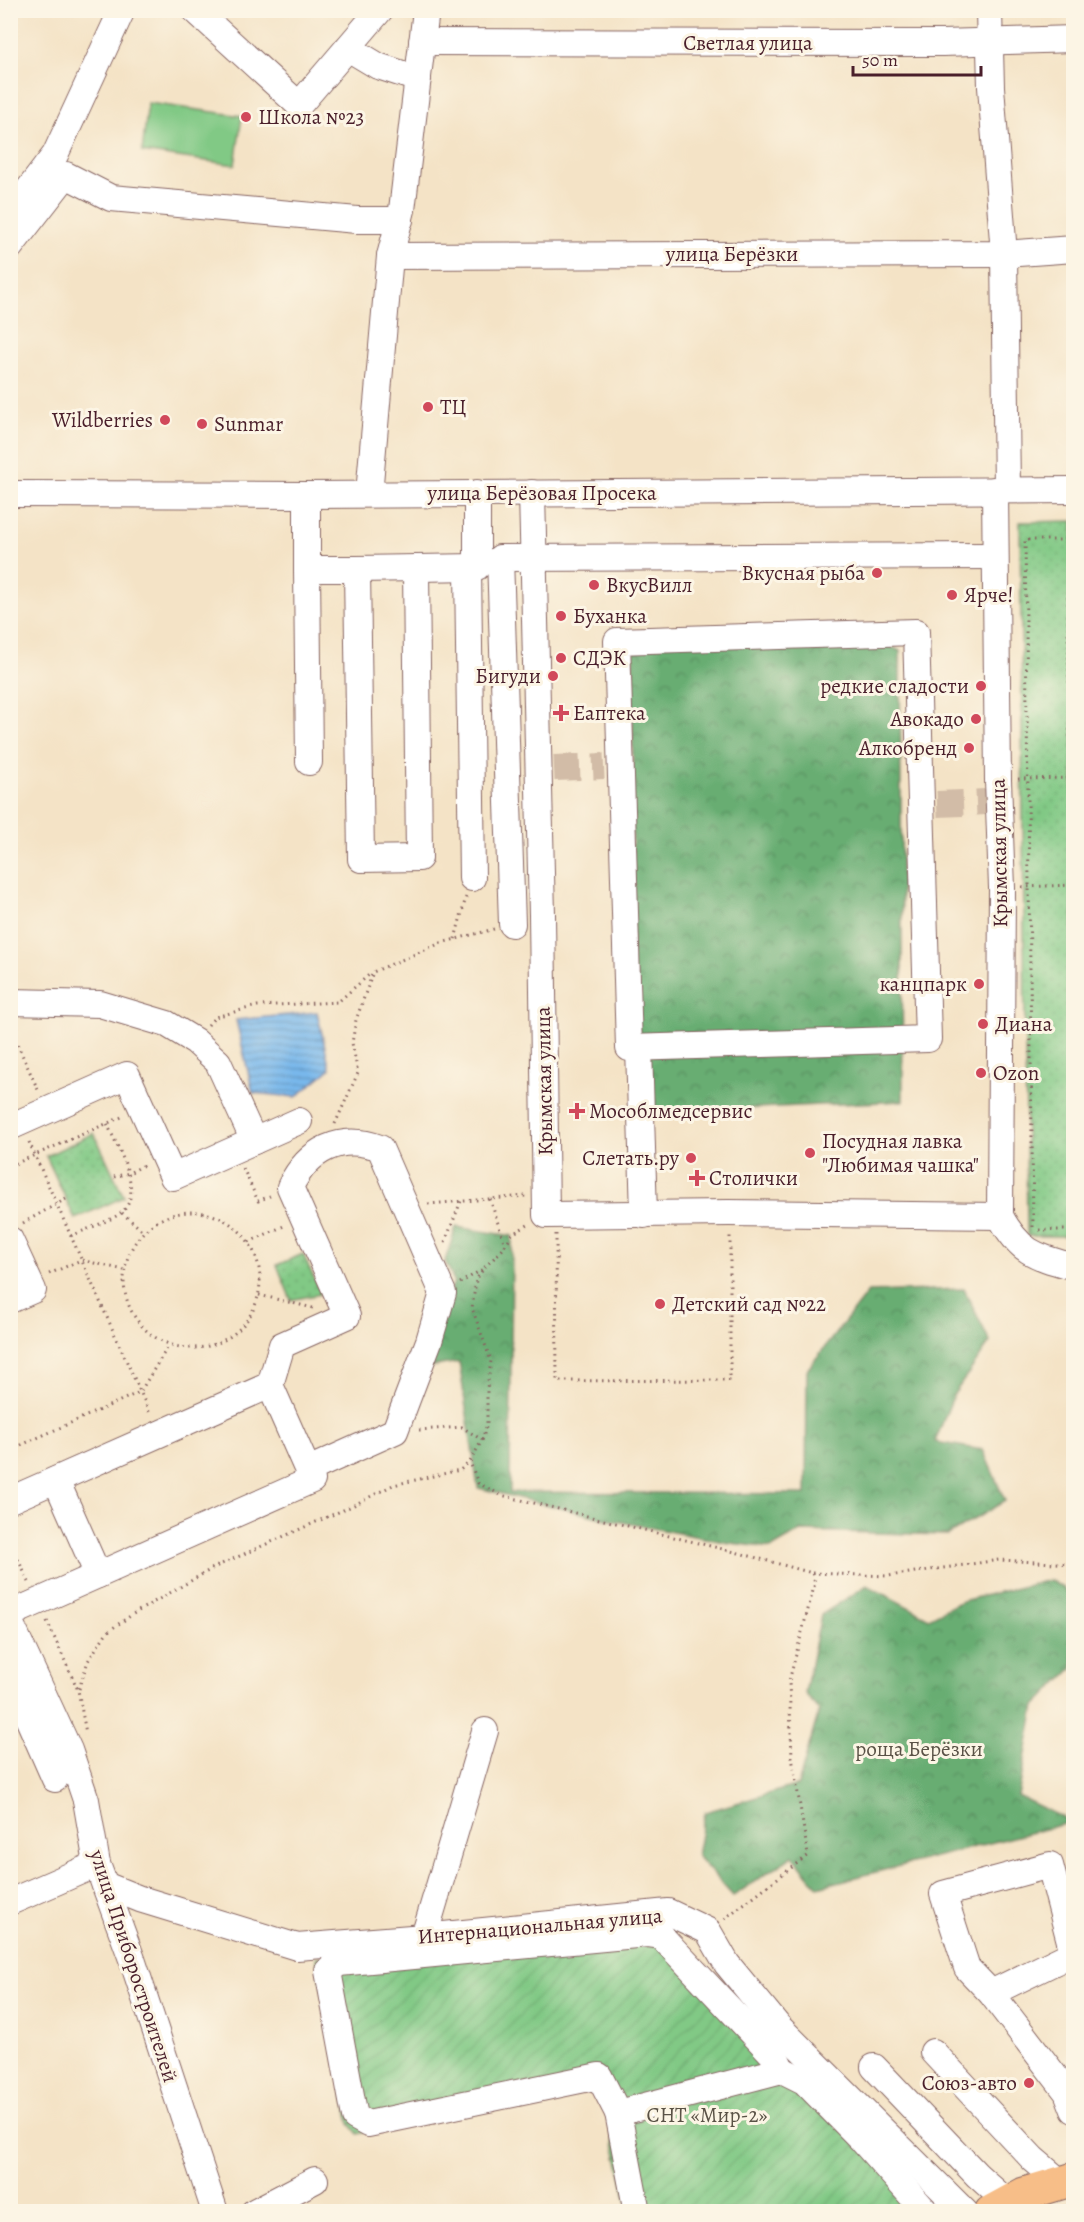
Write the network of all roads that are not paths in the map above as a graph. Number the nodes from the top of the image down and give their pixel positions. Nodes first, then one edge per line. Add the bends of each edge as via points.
1 (122, 10) edge
2 (195, 10) edge
3 (380, 10) edge
4 (426, 10) edge
5 (988, 10) edge
6 (1074, 39) edge
7 (990, 41) junction
8 (422, 42) junction
9 (348, 48) junction
10 (418, 79) junction
11 (10, 214) edge
12 (400, 220) junction
13 (10, 247) edge
14 (1074, 249) edge
15 (1004, 254) junction
16 (390, 256) junction
17 (1001, 490) junction
18 (1074, 490) edge
19 (477, 493) junction
20 (532, 493) junction
21 (10, 494) edge
22 (369, 494) junction
23 (307, 495) junction
24 (994, 556) junction
25 (533, 558) junction
26 (468, 567) junction
27 (416, 568) junction
28 (307, 569) junction
29 (357, 569) junction
30 (309, 762) dead end
31 (471, 878) road end
32 (512, 924) road end
33 (10, 1002) edge
34 (639, 1048) junction
35 (299, 1121) dead end
36 (15, 1124) edge
37 (244, 1145) junction
38 (644, 1215) junction
39 (1000, 1216) junction
40 (15, 1232) edge
41 (1074, 1267) edge
42 (10, 1300) edge
43 (270, 1385) junction
44 (308, 1470) junction
45 (56, 1480) junction
46 (10, 1500) edge
47 (98, 1575) junction
48 (10, 1614) edge
49 (10, 1622) edge
50 (10, 1677) edge
51 (485, 1731) dead end
52 (55, 1779) dead end
53 (101, 1875) junction
54 (10, 1902) edge
55 (424, 1937) junction
56 (992, 1993) junction
57 (933, 2052) dead end
58 (874, 2067) dead end
59 (782, 2070) junction
60 (1074, 2110) edge
61 (618, 2113) junction
62 (315, 2180) dead end
63 (1067, 2180) edge
64 (999, 2207) edge
65 (215, 2211) edge
66 (254, 2211) edge
67 (637, 2211) edge
68 (926, 2211) edge
69 (965, 2211) edge

1 - 11 street via 55,155
2 - 9 street via 299,105
3 - 9 street
4 - 8 street
5 - 7 street, Крымская улица
6 - 7 street, Светлая улица
7 - 8 street, Светлая улица
7 - 15 street, Крымская улица
8 - 10 street
9 - 10 street via 378,66
10 - 12 street
12 - 13 street via 357,220 111,198 66,175
12 - 16 street
14 - 15 street, улица Берёзки
15 - 16 street, улица Берёзки
15 - 17 street, Крымская улица
16 - 22 street
17 - 18 street, улица Берёзовая Просека
17 - 20 street, улица Берёзовая Просека
17 - 24 street, Крымская улица
19 - 20 street, улица Берёзовая Просека
19 - 22 street, улица Берёзовая Просека
19 - 26 street via 477,567
20 - 25 street, Крымская улица
21 - 23 street, улица Берёзовая Просека
22 - 23 street, улица Берёзовая Просека
23 - 28 street
24 - 25 street
24 - 39 street, Крымская улица via 994,795 1002,888
25 - 32 street via 500,558
25 - 38 street, Крымская улица via 546,768 549,1208
26 - 27 street
26 - 31 street
27 - 29 street
27 - 29 street via 419,858 361,859
28 - 29 street
28 - 30 street
33 - 37 street via 100,1004 167,1024 195,1041 218,1062
34 - 34 street via 629,1048 612,766 617,641 916,632 929,805 928,1039
34 - 38 street
35 - 37 street
36 - 37 street via 127,1075 173,1177
38 - 39 street
39 - 41 street via 1010,1234 1033,1255
40 - 42 street via 33,1290
43 - 44 street
43 - 44 street via 282,1345 347,1316 290,1187 314,1155 338,1144 366,1143 380,1148 438,1282 429,1341 395,1431
43 - 45 street
44 - 47 street via 312,1480
45 - 46 street
45 - 47 street
47 - 48 street
49 - 53 street, улица Приборостроителей via 69,1750 86,1800
50 - 52 street
51 - 55 street
53 - 54 street
53 - 55 street, Интернациональная улица via 140,1899 297,1947
53 - 65 street, улица Приборостроителей
55 - 69 street, Интернациональная улица via 668,1912 708,1931 727,1964 778,2025
56 - 56 street via 967,1968 943,1894 1050,1865 1073,1953
56 - 60 street via 1067,2092
57 - 63 street via 1033,2159
58 - 64 street via 977,2175
59 - 61 street
59 - 61 street via 776,2058 661,1936 647,1934 339,1963 328,1971 355,2117 368,2124 599,2076
59 - 68 street via 804,2081
61 - 67 street
62 - 66 street
63 - 64 main road

